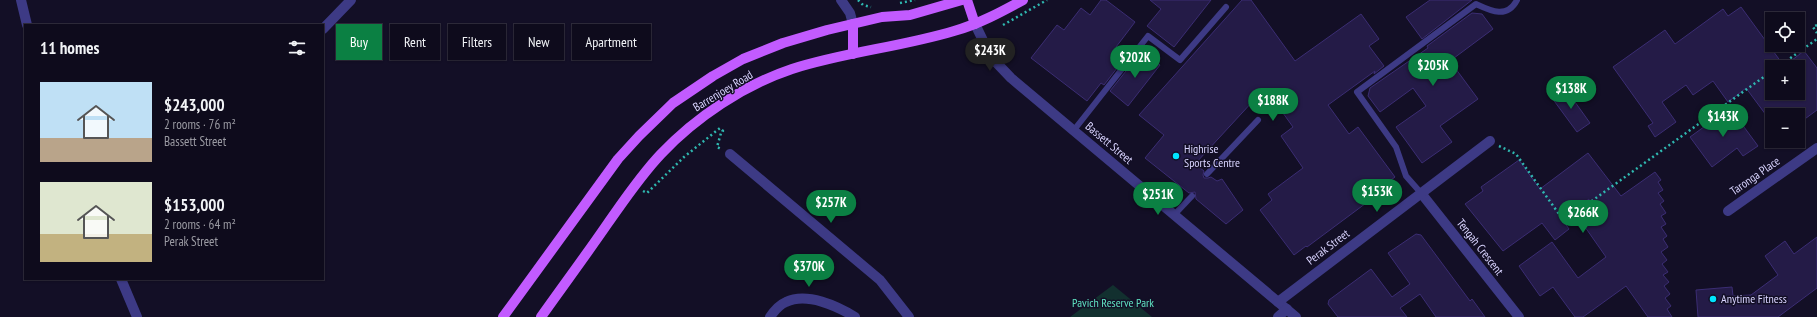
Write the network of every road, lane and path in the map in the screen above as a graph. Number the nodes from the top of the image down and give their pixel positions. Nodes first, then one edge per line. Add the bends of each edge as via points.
1 (21, 0) edge
2 (351, 0) edge
3 (841, 0) edge
4 (962, 0) edge
5 (967, 0) edge
6 (1023, 0) edge
7 (1517, 0) edge
8 (1226, 7) dead end
9 (27, 24) edge
10 (853, 24) junction
11 (976, 24) junction
12 (1817, 25) edge
13 (324, 28) edge
14 (1817, 33) edge
15 (1817, 39) edge
16 (853, 54) junction
17 (1788, 60) edge
18 (1765, 76) edge
19 (1258, 120) dead end
20 (1074, 130) junction
21 (1490, 142) joint
22 (1817, 148) edge
23 (730, 154) joint
24 (1207, 174) dead end
25 (641, 190) dead end
26 (1421, 193) junction
27 (1192, 196) dead end
28 (1728, 211) dead end
29 (1174, 215) junction
30 (121, 280) edge
31 (1278, 302) junction
32 (1287, 309) junction
33 (137, 317) edge
34 (503, 317) edge
35 (541, 317) edge
36 (770, 317) edge
37 (855, 317) edge
38 (909, 317) edge
39 (1278, 317) edge
40 (1296, 317) edge
41 (1519, 317) edge

1 - 9 street
2 - 13 street
3 - 10 street via 850,13
4 - 10 main road, Barrenjoey Road via 910,15 882,17
5 - 11 main road, Bassett Street
6 - 11 main road, Barrenjoey Road
7 - 26 lane via 1508,11 1498,12 1476,4 1357,92 1396,147 1406,176
8 - 20 lane via 1180,60 1148,36
10 - 16 main road
10 - 34 main road, Barrenjoey Road via 783,43 743,59 673,103 618,159
11 - 16 main road, Barrenjoey Road
11 - 20 street, Bassett Street via 987,50 1000,67
12 - 14 path via 1813,27
15 - 17 path
16 - 35 main road, Barrenjoey Road via 792,69 754,85 696,122 662,153 642,176
18 - 21 path via 1564,221 1516,154
19 - 24 lane
20 - 29 street, Bassett Street
21 - 26 street, Perak Street
22 - 28 street, Taronga Place
23 - 25 path via 717,147 723,131 720,128 647,192
23 - 38 street via 880,280
26 - 31 street, Perak Street
26 - 41 street, Tengah Crescent
27 - 29 lane
29 - 31 street, Bassett Street
30 - 33 street
31 - 32 street, Bassett Street
32 - 39 street
32 - 40 street, Bassett Street
36 - 37 street via 776,308 786,302 806,299 827,303

